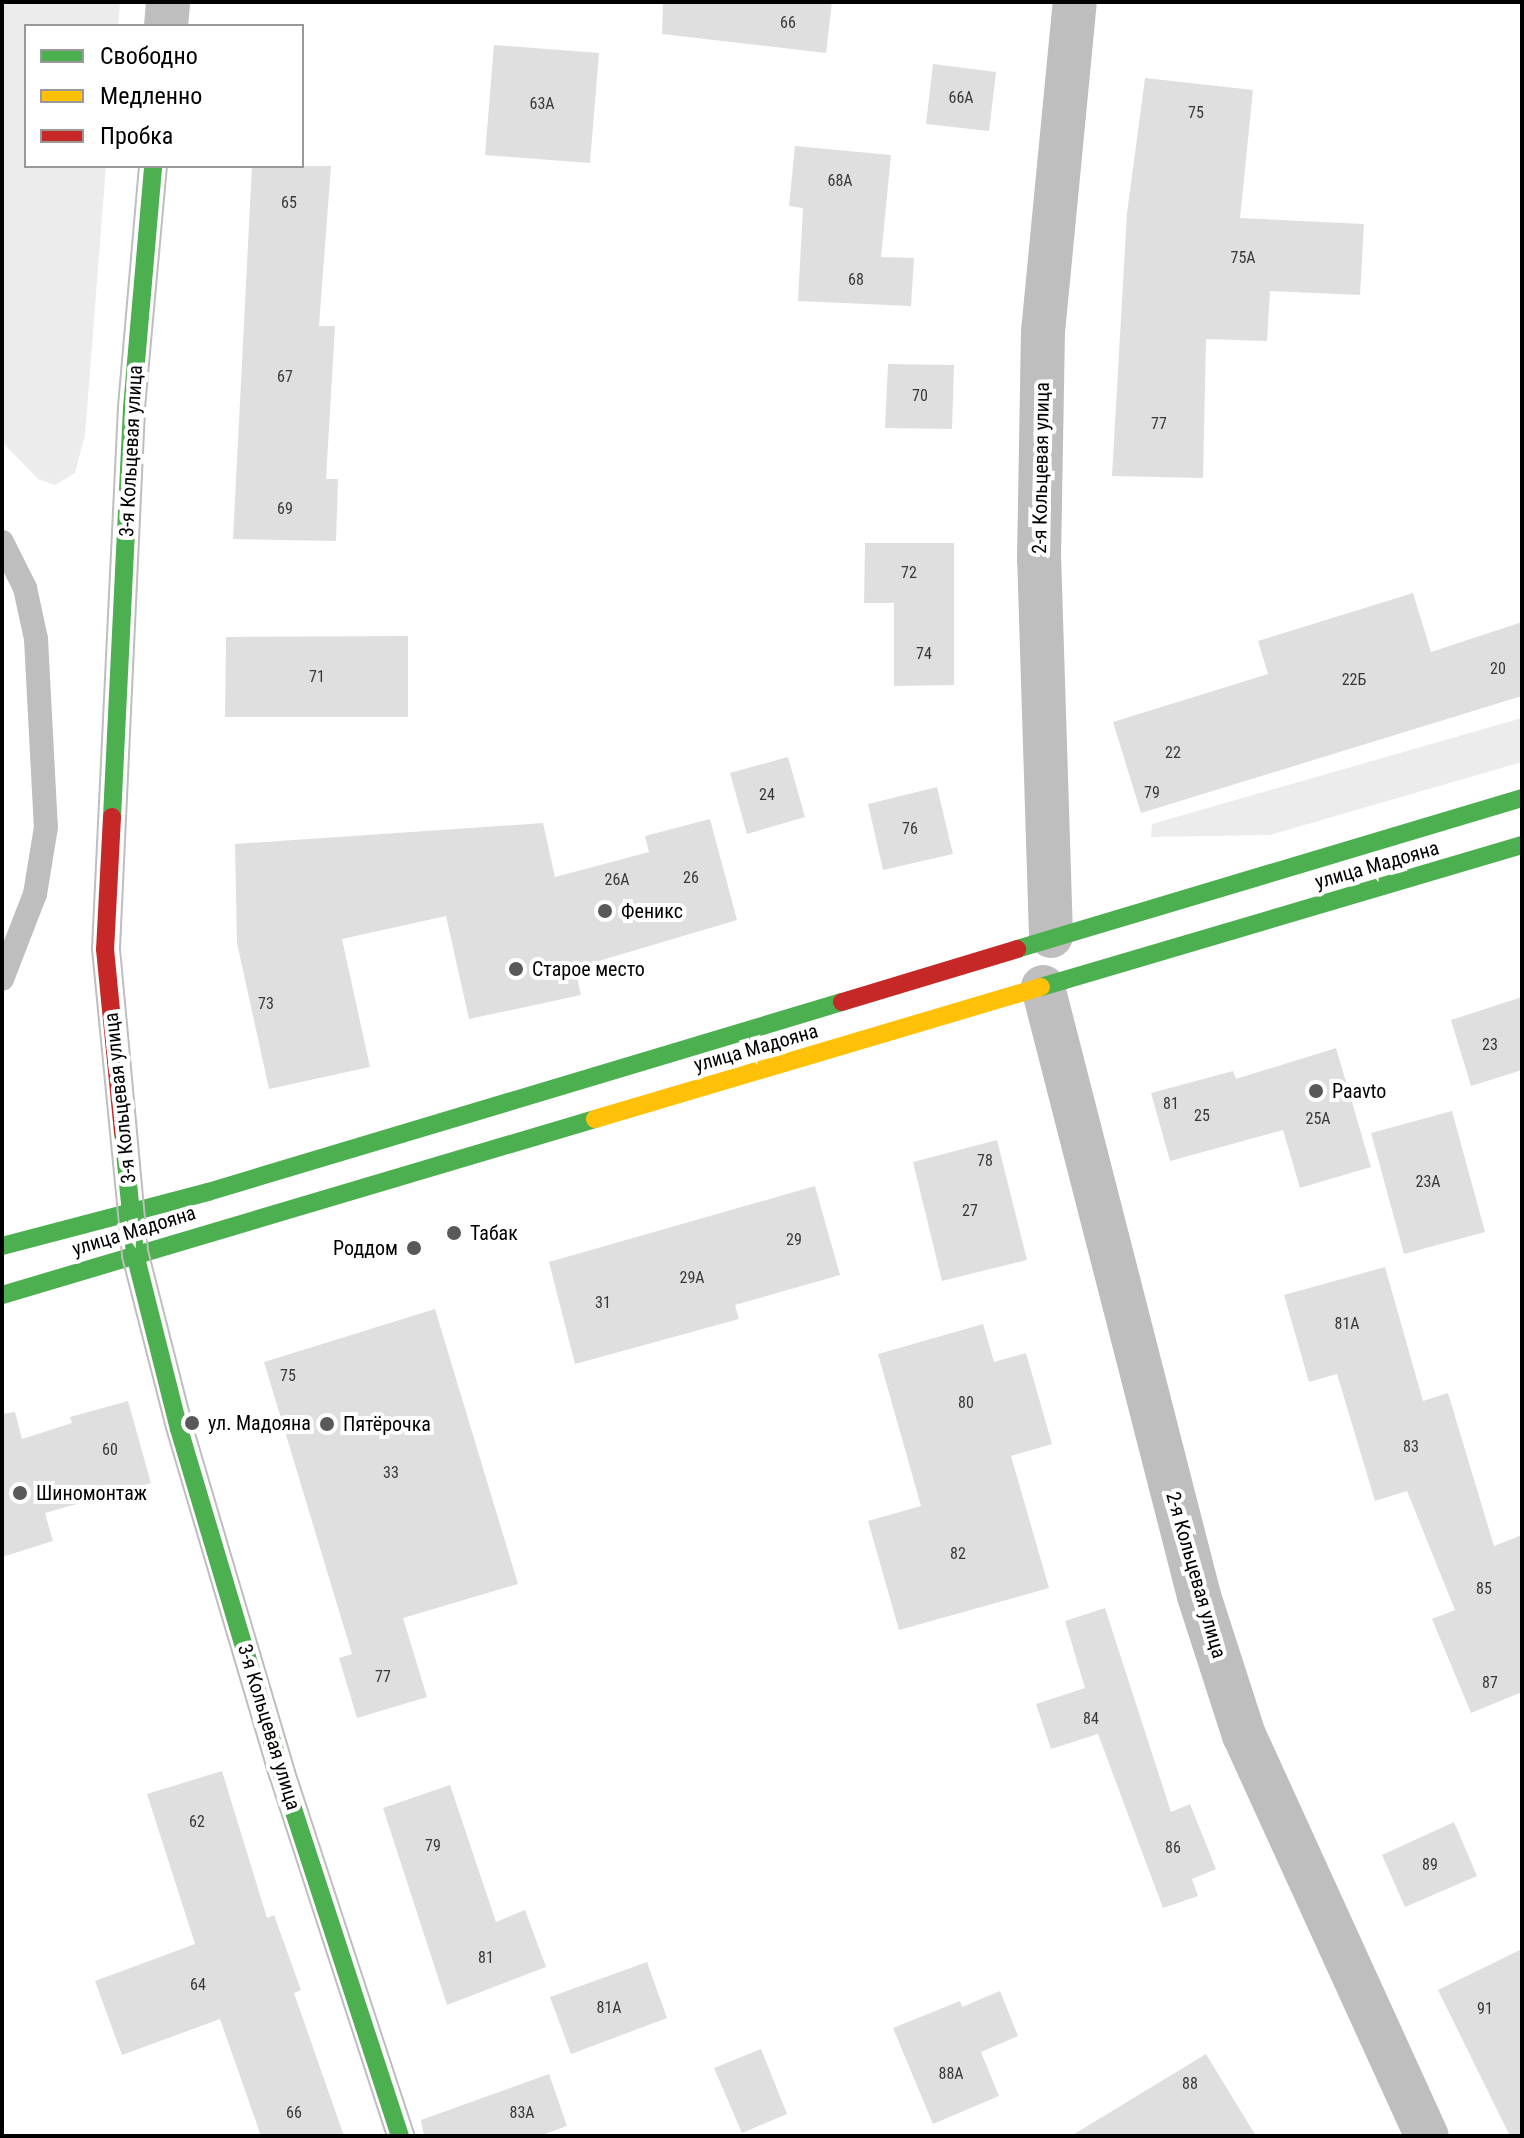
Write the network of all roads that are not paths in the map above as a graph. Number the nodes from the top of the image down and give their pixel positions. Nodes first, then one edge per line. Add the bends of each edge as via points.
1 (168, 2) edge
2 (1075, 2) edge
3 (166, 24) edge
4 (153, 168) edge
5 (2, 542) edge
6 (1522, 798) edge
7 (1522, 845) edge
8 (1051, 936) junction
9 (2, 979) edge
10 (1043, 987) junction
11 (131, 1210) junction
12 (2, 1246) edge
13 (135, 1254) junction
14 (2, 1295) edge
15 (400, 2136) edge
16 (1427, 2136) edge

1 - 3 street
2 - 8 street, 2-я Кольцевая улица via 1043,347 1039,559
4 - 11 main road, 3-я Кольцевая улица via 132,408 105,949
5 - 9 lane via 25,588 36,639 46,827 35,894
6 - 8 main road, улица Мадояна
7 - 10 main road, улица Мадояна
8 - 11 main road, улица Мадояна via 208,1192
10 - 13 main road, улица Мадояна
10 - 16 street, 2-я Кольцевая улица via 1199,1596 1244,1735
11 - 12 main road, улица Мадояна
11 - 13 main road, 3-я Кольцевая улица
13 - 14 main road, улица Мадояна
13 - 15 main road, 3-я Кольцевая улица via 179,1429 278,1760

